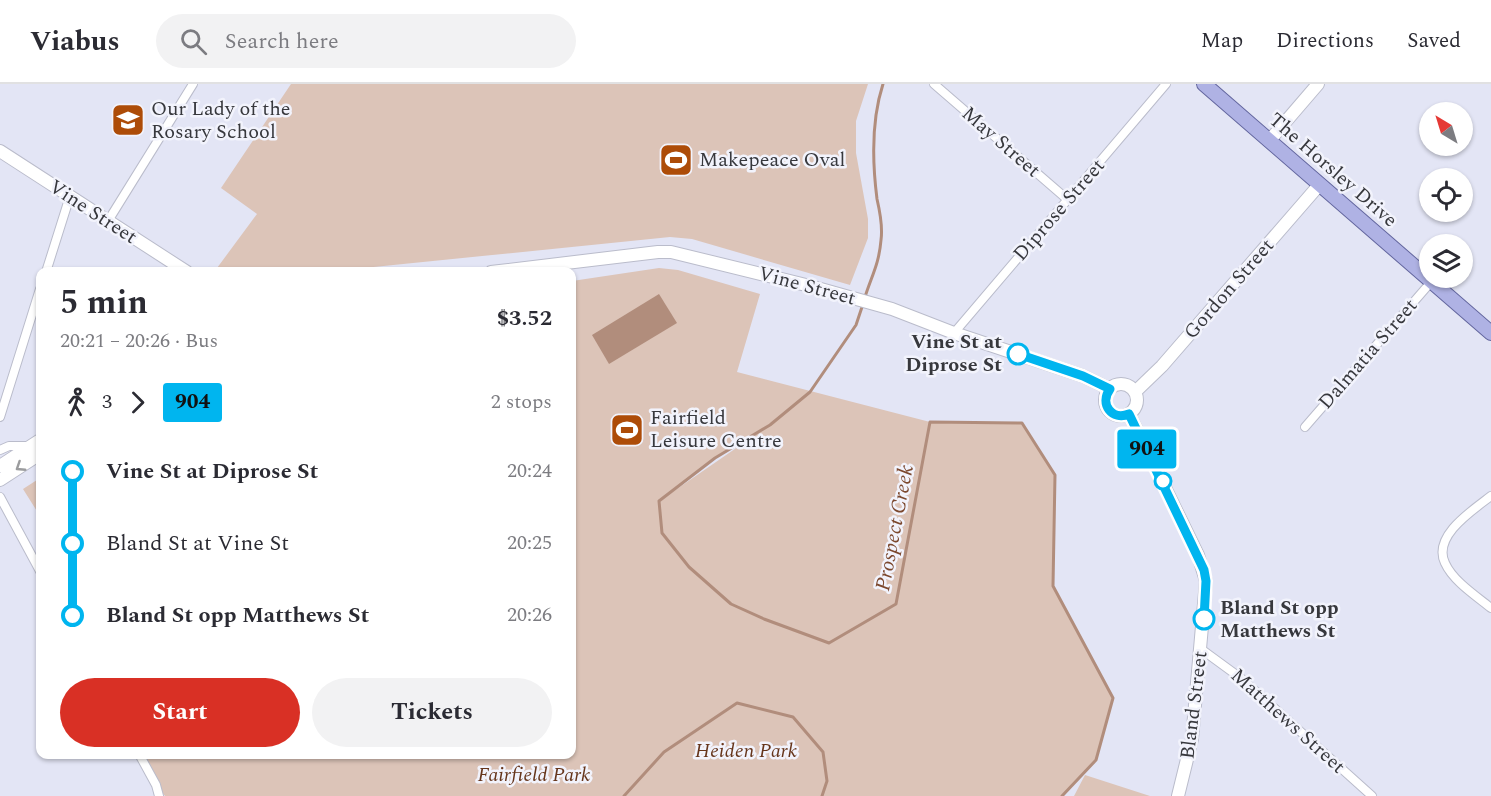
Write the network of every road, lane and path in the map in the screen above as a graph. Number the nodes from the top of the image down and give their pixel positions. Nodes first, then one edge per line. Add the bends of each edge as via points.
1 (194, 84) edge
2 (934, 84) edge
3 (1204, 84) edge
4 (1318, 84) edge
5 (1167, 85) edge
6 (1269, 141) junction
7 (0, 151) edge
8 (1320, 184) junction
9 (70, 196) junction
10 (1068, 200) junction
11 (108, 221) junction
12 (48, 267) edge
13 (179, 267) edge
14 (533, 267) edge
15 (1419, 271) edge
16 (1426, 288) edge
17 (1438, 288) edge
18 (36, 302) edge
19 (954, 333) junction
20 (1491, 333) edge
21 (1110, 389) junction
22 (1135, 392) junction
23 (1129, 414) junction
24 (0, 417) edge
25 (1305, 427) dead end
26 (36, 447) edge
27 (36, 448) edge
28 (36, 448) edge
29 (0, 450) edge
30 (0, 466) edge
31 (0, 480) edge
32 (1491, 496) edge
33 (0, 497) edge
34 (36, 564) edge
35 (1491, 608) edge
36 (1201, 649) junction
37 (142, 759) edge
38 (159, 796) edge
39 (1178, 796) edge
40 (1372, 796) edge

1 - 11 street
2 - 10 street, May Street
3 - 6 main road, The Horsley Drive
4 - 6 main road
5 - 10 street, Diprose Street
6 - 8 main road, The Horsley Drive
7 - 9 main road, Vine Street
8 - 15 main road, The Horsley Drive
8 - 22 main road, Gordon Street
9 - 11 main road, Vine Street
9 - 12 street
10 - 19 street, Diprose Street
11 - 13 main road, Vine Street
14 - 19 main road, Vine Street via 671,252 892,309
16 - 25 street, Dalmatia Street
17 - 20 main road, The Horsley Drive
18 - 24 street
19 - 21 main road, Vine Street via 1083,376
21 - 22 main road via 1124,384
21 - 23 main road via 1107,408 1115,415
22 - 23 main road via 1136,406
23 - 36 main road, Bland Street via 1204,570
26 - 29 street via 9,446
27 - 30 main road
28 -> 31 main road
32 - 35 street via 1462,518 1442,547 1444,562 1452,574
33 - 34 street
36 - 39 main road, Bland Street via 1192,739
36 - 40 street, Matthews Street via 1242,679
37 - 38 street

